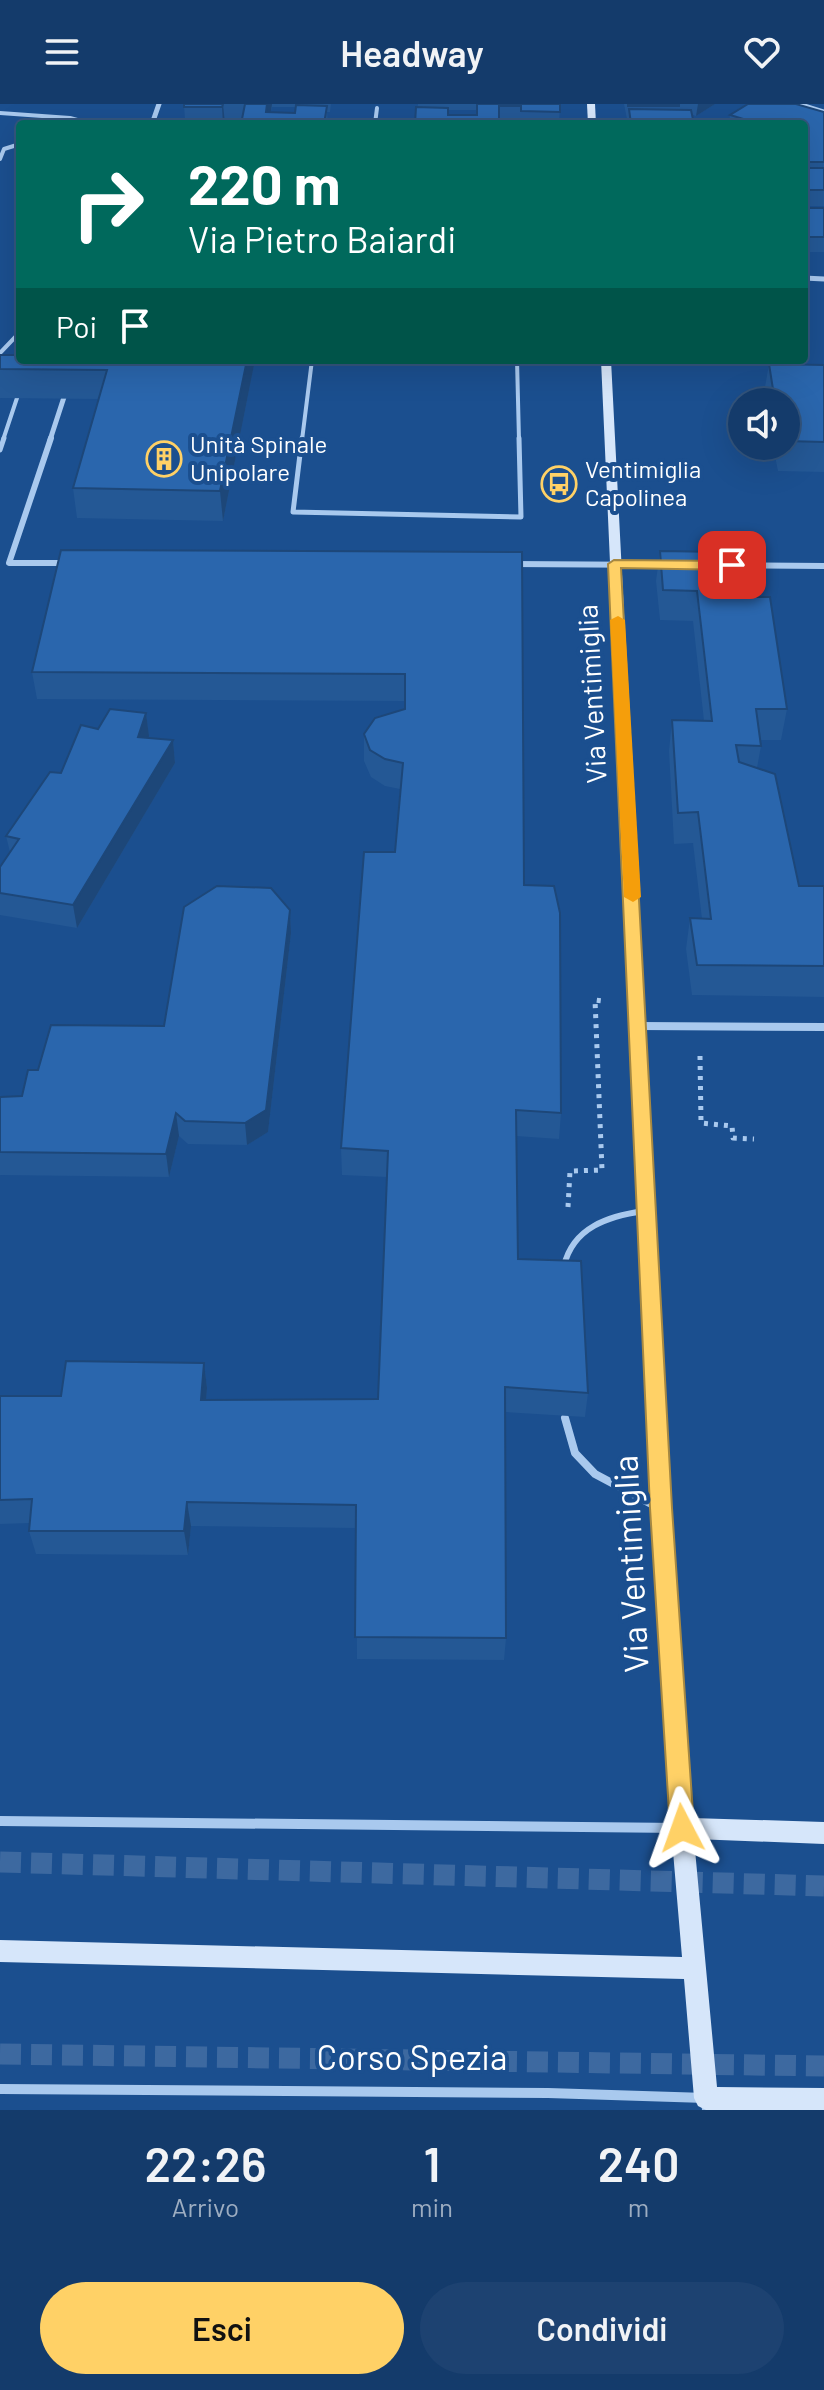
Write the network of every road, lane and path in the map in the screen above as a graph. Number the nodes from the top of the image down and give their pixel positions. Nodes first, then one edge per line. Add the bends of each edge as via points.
1 (798, 104) edge
2 (377, 108) dead end
3 (824, 112) edge
4 (0, 113) edge
5 (82, 120) edge
6 (376, 120) edge
7 (16, 145) edge
8 (0, 159) edge
9 (16, 336) edge
10 (0, 353) edge
11 (312, 364) edge
12 (517, 364) edge
13 (606, 364) edge
14 (67, 389) edge
15 (20, 390) edge
16 (0, 450) edge
17 (71, 563) edge
18 (496, 564) edge
19 (614, 564) junction
20 (670, 565) edge
21 (701, 565) edge
22 (824, 566) edge
23 (639, 1026) junction
24 (824, 1027) edge
25 (701, 1123) dead end
26 (754, 1139) dead end
27 (647, 1211) junction
28 (563, 1271) edge
29 (565, 1418) edge
30 (661, 1508) junction
31 (0, 1821) edge
32 (682, 1828) junction
33 (824, 1833) edge
34 (0, 1951) edge
35 (694, 1968) junction
36 (0, 2089) edge
37 (824, 2100) edge
38 (706, 2104) edge

1 - 3 street
2 - 6 lane
4 - 5 lane
7 - 8 lane via 4,149
9 - 10 lane
11 - 12 lane via 293,512 521,517
13 - 19 street, Via Ventimiglia
14 - 17 street via 9,563
15 - 16 lane
18 - 19 street
19 - 20 street
19 - 23 street, Via Ventimiglia
21 - 22 street
23 - 24 street
23 - 27 street, Via Ventimiglia
25 - 26 path via 732,1126 733,1138
27 - 28 lane via 611,1216 581,1236 565,1256
27 - 30 street, Via Ventimiglia
29 - 30 lane via 575,1453 595,1474
30 - 32 street, Via Ventimiglia
31 - 32 street
32 - 33 street
32 - 35 street, Via Ventimiglia
34 - 35 street
35 - 38 street, Via Ventimiglia
36 - 38 street, Corso Spezia via 548,2093
37 - 38 street, Corso Spezia

